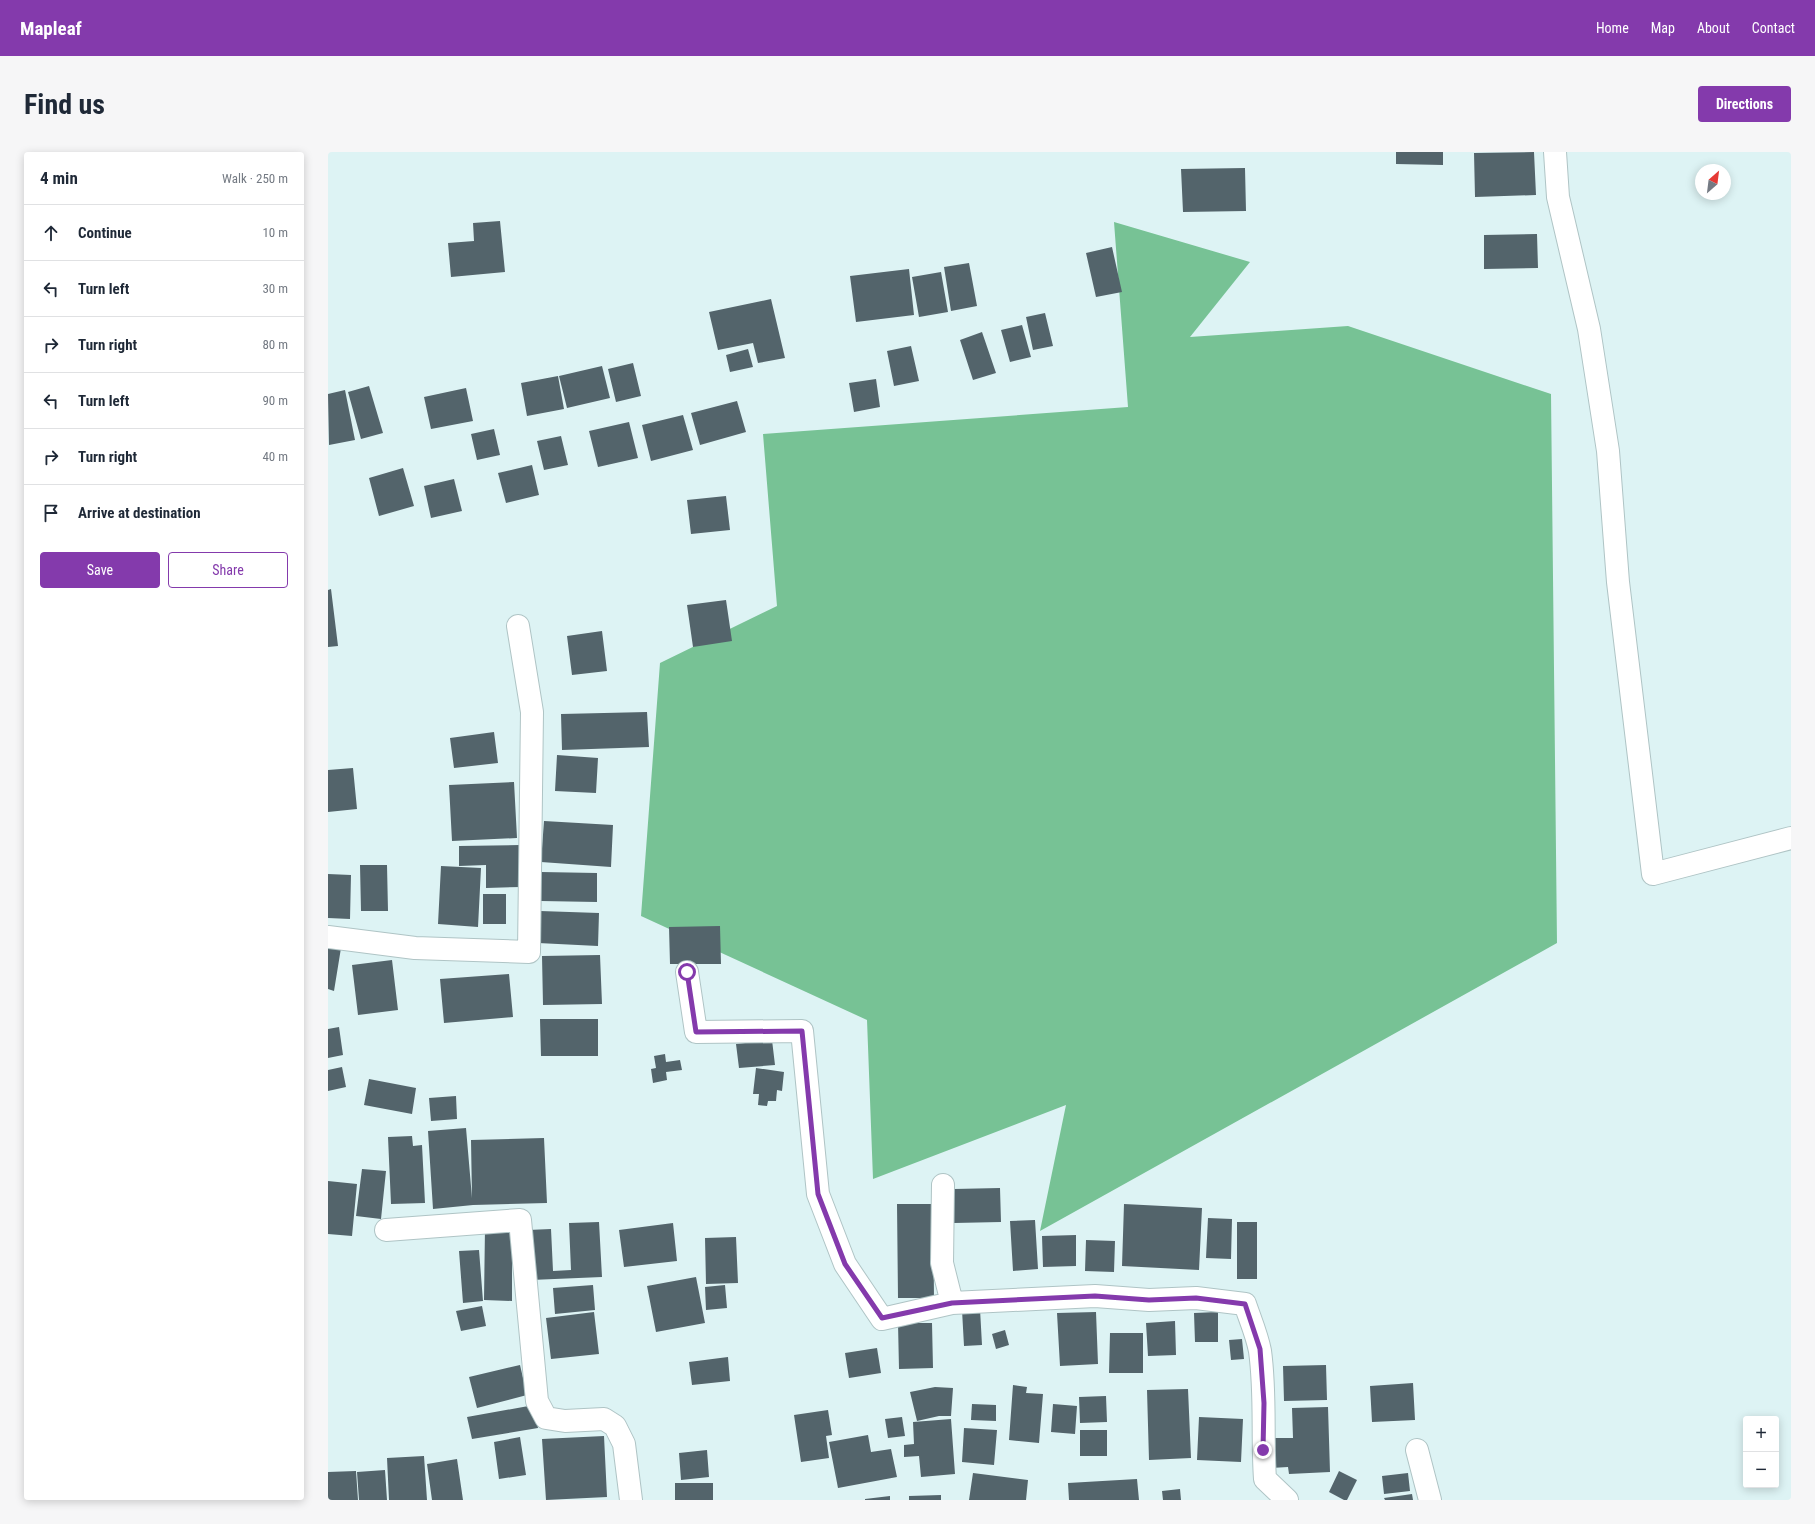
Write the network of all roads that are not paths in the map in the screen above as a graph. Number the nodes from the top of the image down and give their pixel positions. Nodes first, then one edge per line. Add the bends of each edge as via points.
1 (1554, 152) edge
2 (518, 626) dead end
3 (1791, 838) edge
4 (328, 937) edge
5 (687, 972) dead end
6 (943, 1185) dead end
7 (386, 1230) dead end
8 (952, 1303) junction
9 (1417, 1450) dead end
10 (631, 1500) edge
11 (1287, 1500) edge
12 (1430, 1500) edge

1 - 3 street via 1558,197 1589,329 1608,451 1618,582 1653,874
2 - 4 street via 532,712 529,952 415,948
5 - 8 street via 696,1032 802,1031 818,1194 845,1264 882,1318
6 - 8 street via 942,1263
7 - 10 street via 520,1220 537,1401 546,1418 565,1421 604,1419 616,1426 624,1444
8 - 11 street via 1095,1296 1149,1300 1196,1298 1245,1304 1260,1349 1265,1479
9 - 12 street

